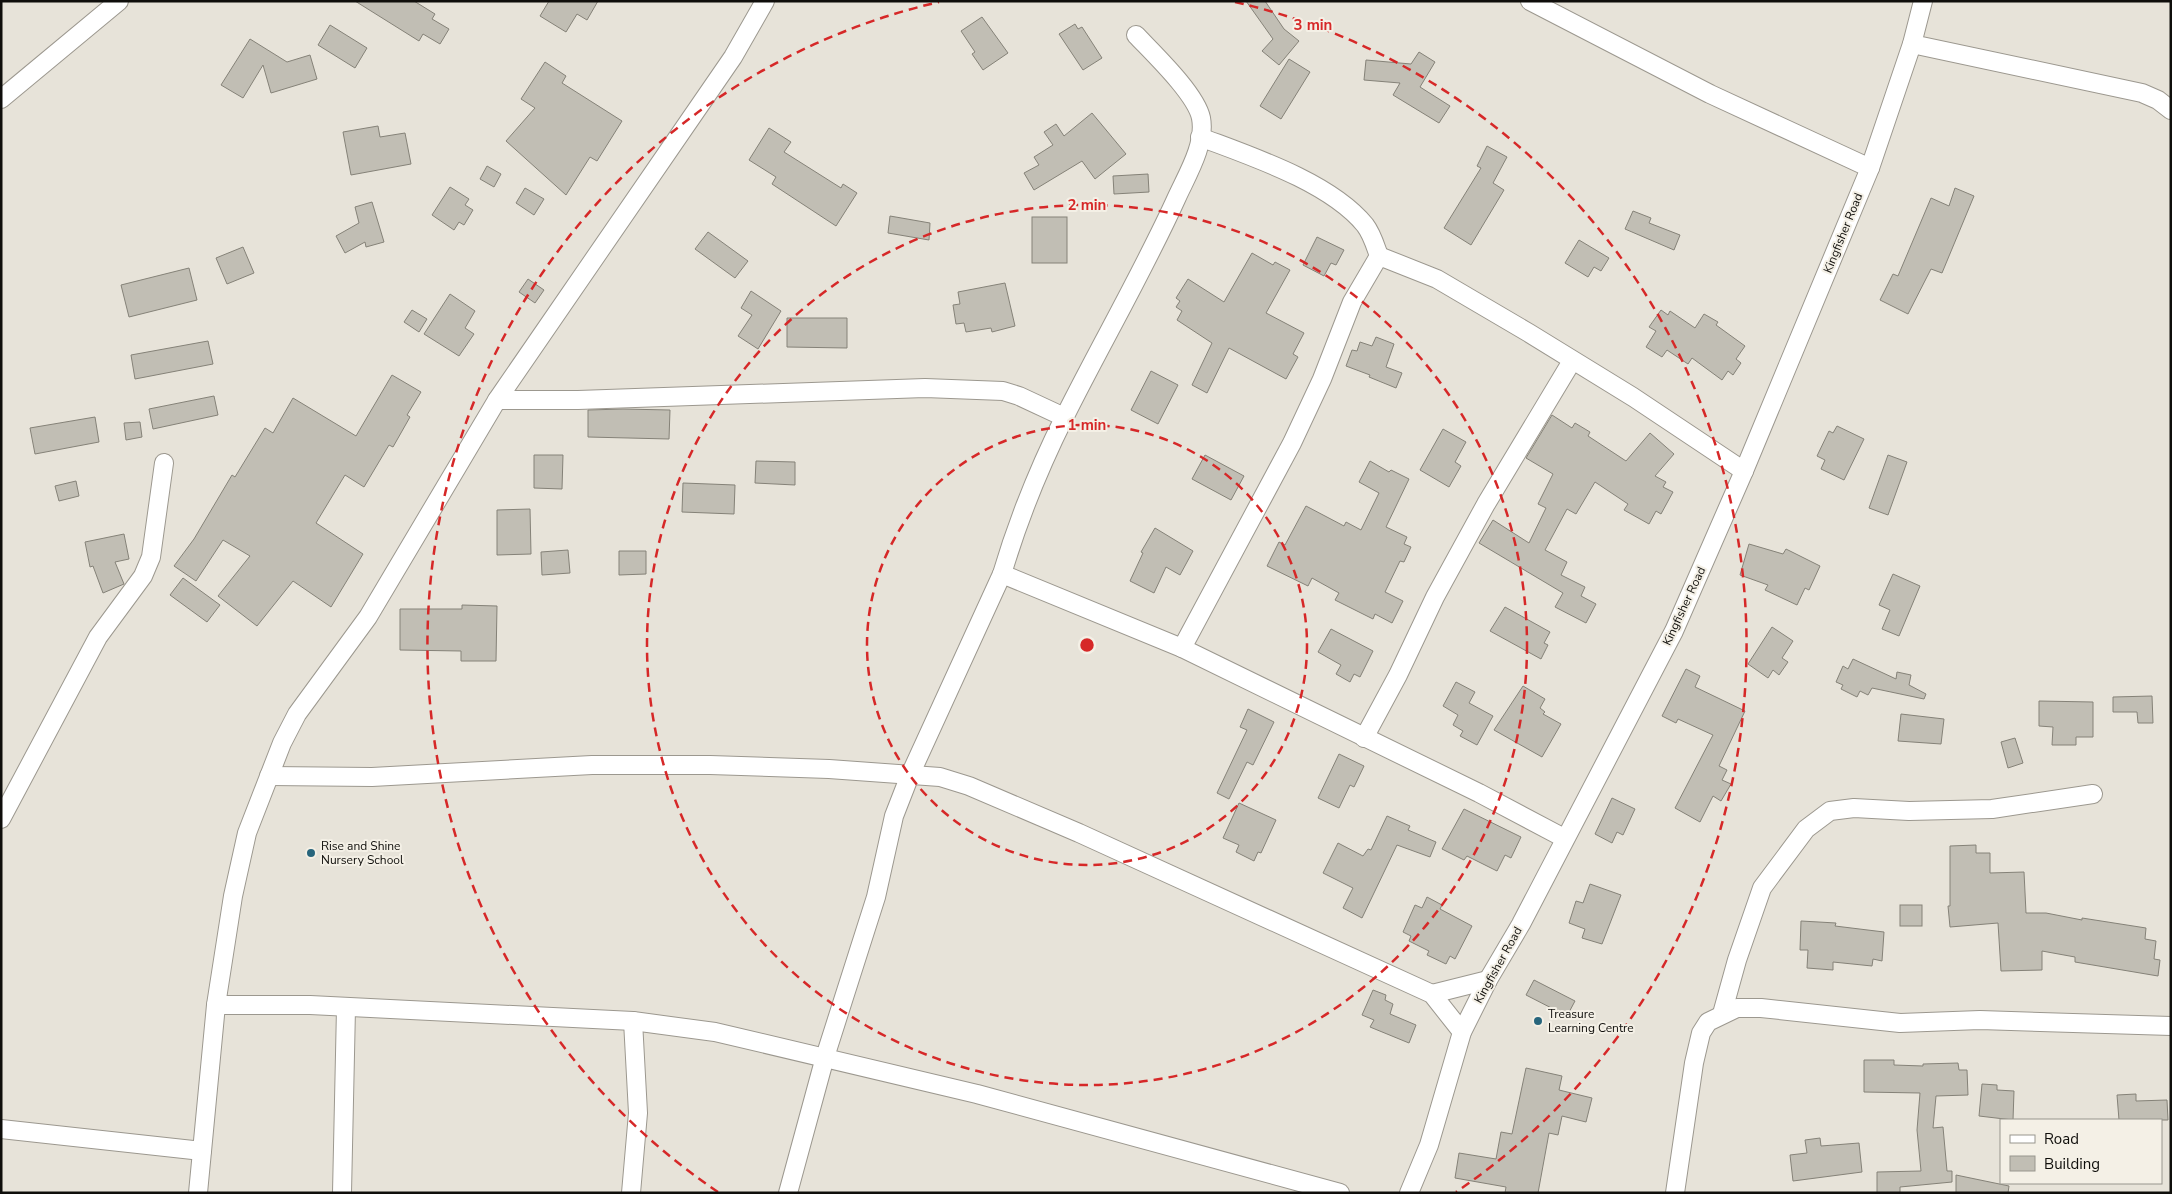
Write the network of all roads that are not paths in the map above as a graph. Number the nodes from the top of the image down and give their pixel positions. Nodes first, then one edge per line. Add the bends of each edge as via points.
1 (119, 1) edge
2 (765, 1) edge
3 (1530, 1) edge
4 (1923, 1) edge
5 (1136, 35) dead end
6 (1912, 44) junction
7 (1, 99) edge
8 (2171, 110) edge
9 (1200, 138) junction
10 (1870, 168) junction
11 (1379, 256) junction
12 (1572, 361) junction
13 (497, 400) junction
14 (1064, 417) junction
15 (164, 463) dead end
16 (1744, 471) junction
17 (1002, 574) junction
18 (1182, 648) junction
19 (1364, 738) junction
20 (910, 775) junction
21 (269, 776) junction
22 (2093, 794) dead end
23 (1, 819) edge
24 (1564, 838) junction
25 (1488, 980) junction
26 (1432, 994) junction
27 (216, 1005) junction
28 (346, 1008) junction
29 (1722, 1014) junction
30 (632, 1021) junction
31 (2171, 1026) edge
32 (1462, 1032) junction
33 (825, 1057) junction
34 (1, 1128) edge
35 (202, 1151) junction
36 (198, 1193) edge
37 (342, 1193) edge
38 (631, 1193) edge
39 (788, 1193) edge
40 (1340, 1193) edge
41 (1409, 1193) edge
42 (1675, 1193) edge

1 - 7 street
2 - 13 street via 732,57
3 - 10 street via 1710,94
4 - 6 street, Kingfisher Road
5 - 9 street via 1194,104 1201,119
6 - 8 street via 2142,93
6 - 10 street, Kingfisher Road
9 - 11 street via 1278,167 1323,191 1364,224
9 - 14 street via 1197,153 1155,247
10 - 16 street, Kingfisher Road
11 - 12 street via 1437,280
11 - 18 street via 1352,302 1322,379 1292,443
12 - 16 street
12 - 19 street via 1486,504
13 - 14 street via 925,388 1003,391
13 - 21 street via 368,616 297,714
14 - 17 street via 1021,519
15 - 23 street via 150,557 143,576 98,637
16 - 24 street, Kingfisher Road via 1674,631
17 - 18 street
17 - 20 street
18 - 19 street
19 - 24 street via 1478,792
20 - 21 street via 720,765 592,765 372,777
20 - 26 street via 940,777 968,786 1079,833
20 - 33 street via 894,816 876,897
21 - 27 street via 247,833 233,896
22 - 29 street via 1992,808 1909,811 1854,808 1830,811 1806,829 1762,888
24 - 25 street, Kingfisher Road via 1521,924
25 - 26 street
25 - 32 street, Kingfisher Road
26 - 32 street
27 - 28 street
27 - 35 street
28 - 30 street
28 - 37 street
29 - 31 street via 1736,1008 1761,1008 1900,1024 1980,1020
29 - 42 street via 1708,1022 1701,1033
30 - 33 street via 715,1032
30 - 38 street via 638,1113
32 - 41 street, Kingfisher Road via 1428,1145
33 - 39 street
33 - 40 street via 978,1094
34 - 35 street
35 - 36 street

